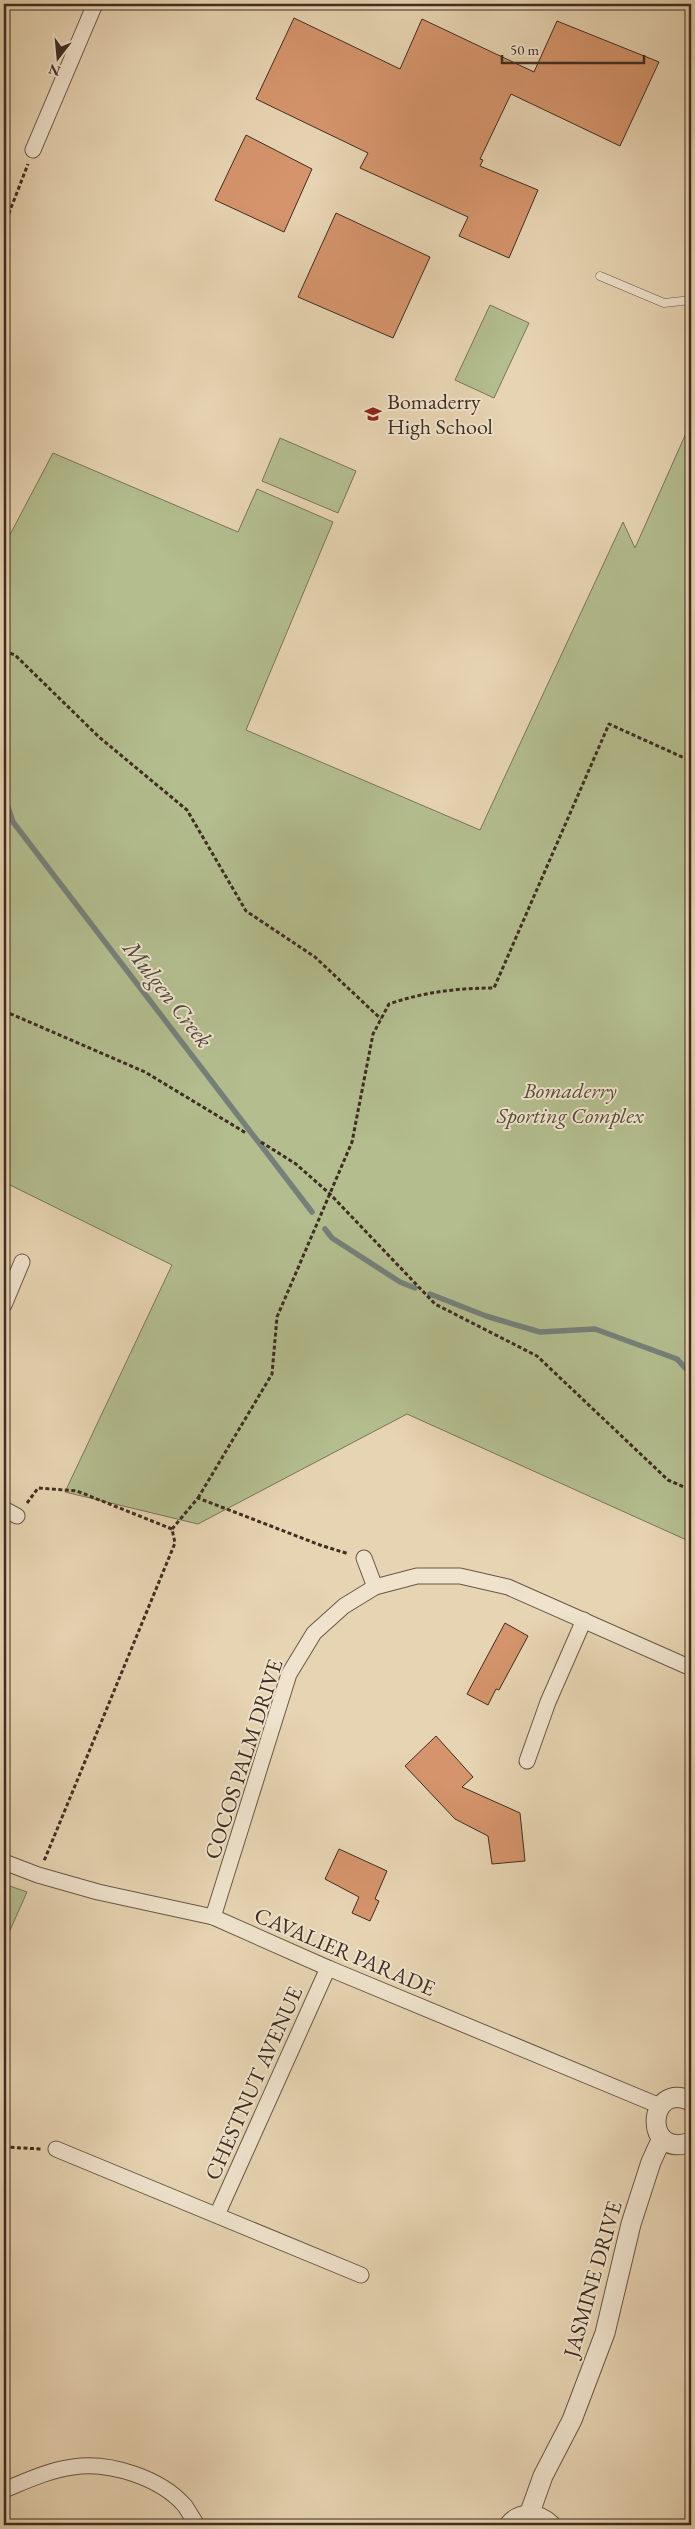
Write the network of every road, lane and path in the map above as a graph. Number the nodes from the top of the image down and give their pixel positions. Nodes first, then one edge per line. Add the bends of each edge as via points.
1 (95, 4) edge
2 (33, 150) joint
3 (4, 226) edge
4 (600, 276) dead end
5 (691, 300) edge
6 (4, 651) edge
7 (691, 761) edge
8 (4, 1011) edge
9 (381, 1019) junction
10 (246, 1133) dead end
11 (261, 1142) dead end
12 (330, 1194) junction
13 (22, 1262) dead end
14 (4, 1305) edge
15 (691, 1490) edge
16 (198, 1498) junction
17 (10, 1512) edge
18 (172, 1528) junction
19 (364, 1558) joint
20 (375, 1587) junction
21 (584, 1620) junction
22 (691, 1668) edge
23 (527, 1761) dead end
24 (4, 1862) edge
25 (38, 1875) junction
26 (213, 1917) junction
27 (328, 1968) junction
28 (691, 2100) edge
29 (660, 2106) junction
30 (662, 2138) junction
31 (691, 2142) edge
32 (4, 2148) edge
33 (56, 2149) joint
34 (217, 2215) junction
35 (361, 2275) dead end
36 (4, 2490) edge
37 (530, 2515) junction
38 (197, 2525) edge
39 (509, 2525) edge
40 (551, 2525) edge

1 - 2 street
2 - 3 path
4 - 5 lane via 664,303
6 - 9 path via 15,655 99,737 187,810 246,910 315,957
7 - 9 path via 609,724 494,988 462,988 418,994 389,1004
8 - 10 path via 145,1072
9 - 12 path via 373,1034 352,1142
11 - 12 path via 296,1164
12 - 15 path via 434,1304 537,1356 668,1480
12 - 16 path via 277,1317 272,1374
13 - 14 street
16 - 18 path
16 - 19 path via 320,1545
17 - 18 path via 38,1488 58,1488 77,1491
18 - 25 path via 174,1544
19 - 20 street
20 - 21 street, COCOS PALM DRIVE via 417,1576 460,1576 508,1587
20 - 26 street, COCOS PALM DRIVE via 344,1606 314,1633 289,1674
21 - 22 street, COCOS PALM DRIVE
21 - 23 street via 548,1702
24 - 25 street, CAVALIER PARADE
25 - 26 street, CAVALIER PARADE via 98,1892
26 - 27 street, CAVALIER PARADE
27 - 29 street, CAVALIER PARADE
27 - 34 street, CHESTNUT AVENUE
28 - 29 street via 677,2098
29 - 30 street via 655,2122
30 - 31 street via 676,2145
30 - 37 street, JASMINE DRIVE via 630,2224 605,2333 572,2420 543,2476
32 - 33 path
33 - 34 street, CHESTNUT AVENUE
34 - 35 street, CHESTNUT AVENUE
36 - 38 street via 73,2467 110,2467 150,2479 184,2505
37 - 39 street
37 - 40 street

